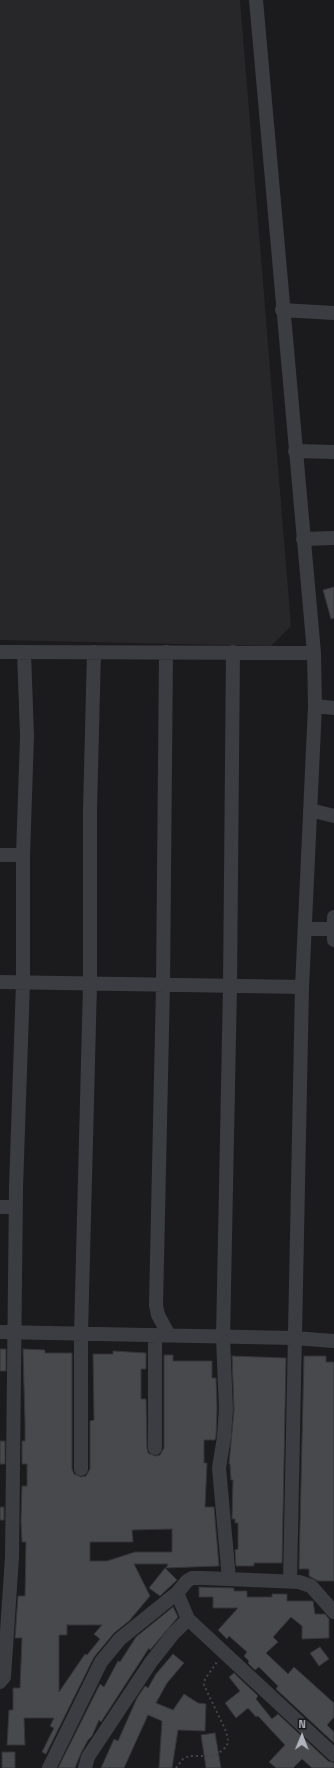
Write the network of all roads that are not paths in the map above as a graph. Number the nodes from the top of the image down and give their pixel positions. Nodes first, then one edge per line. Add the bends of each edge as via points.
1 (256, 0) edge
2 (282, 310) junction
3 (334, 313) edge
4 (295, 451) junction
5 (334, 452) edge
6 (334, 538) edge
7 (303, 539) junction
8 (0, 652) edge
9 (24, 652) junction
10 (94, 652) junction
11 (166, 652) junction
12 (233, 652) junction
13 (314, 653) junction
14 (315, 706) junction
15 (334, 708) edge
16 (310, 810) junction
17 (334, 816) edge
18 (0, 855) edge
19 (23, 855) junction
20 (334, 928) edge
21 (305, 929) junction
22 (0, 982) edge
23 (23, 982) junction
24 (90, 984) junction
25 (163, 985) junction
26 (230, 986) junction
27 (302, 987) junction
28 (0, 1207) edge
29 (16, 1207) junction
30 (7, 1332) edge
31 (81, 1334) junction
32 (162, 1335) junction
33 (223, 1338) junction
34 (294, 1338) junction
35 (334, 1341) edge
36 (155, 1448) dead end
37 (81, 1469) dead end
38 (229, 1579) junction
39 (290, 1581) junction
40 (177, 1593) junction
41 (334, 1612) edge
42 (188, 1619) junction
43 (0, 1682) edge
44 (334, 1755) edge
45 (50, 1768) edge
46 (85, 1768) edge

1 - 2 street
2 - 3 street
2 - 4 street
4 - 5 street
4 - 7 street
6 - 7 street
7 - 13 street
8 - 9 street
9 - 10 street
9 - 19 street via 27,736
10 - 11 street
10 - 24 street via 90,810
11 - 12 street
11 - 25 street
12 - 13 street
12 - 26 street
13 - 14 street
14 - 15 street
14 - 16 street
16 - 17 street
16 - 21 street
18 - 19 street
19 - 23 street
20 - 21 street
21 - 27 street
22 - 23 street
23 - 24 street
23 - 29 street
24 - 25 street
24 - 31 street
25 - 26 street
25 - 32 street via 156,1305
26 - 27 street
26 - 33 street
27 - 34 street
28 - 29 street
29 - 30 street
30 - 31 street
30 - 43 street via 12,1557 4,1677
31 - 32 street
31 - 37 street
32 - 33 street
32 - 36 street
33 - 34 street
33 - 38 street via 226,1409 219,1468
34 - 35 street
34 - 39 street
38 - 39 street
38 - 40 street via 192,1578
39 - 41 street via 306,1583
40 - 42 street
40 - 45 street via 120,1639 101,1662
42 - 44 street
42 - 46 street via 151,1662 88,1757

